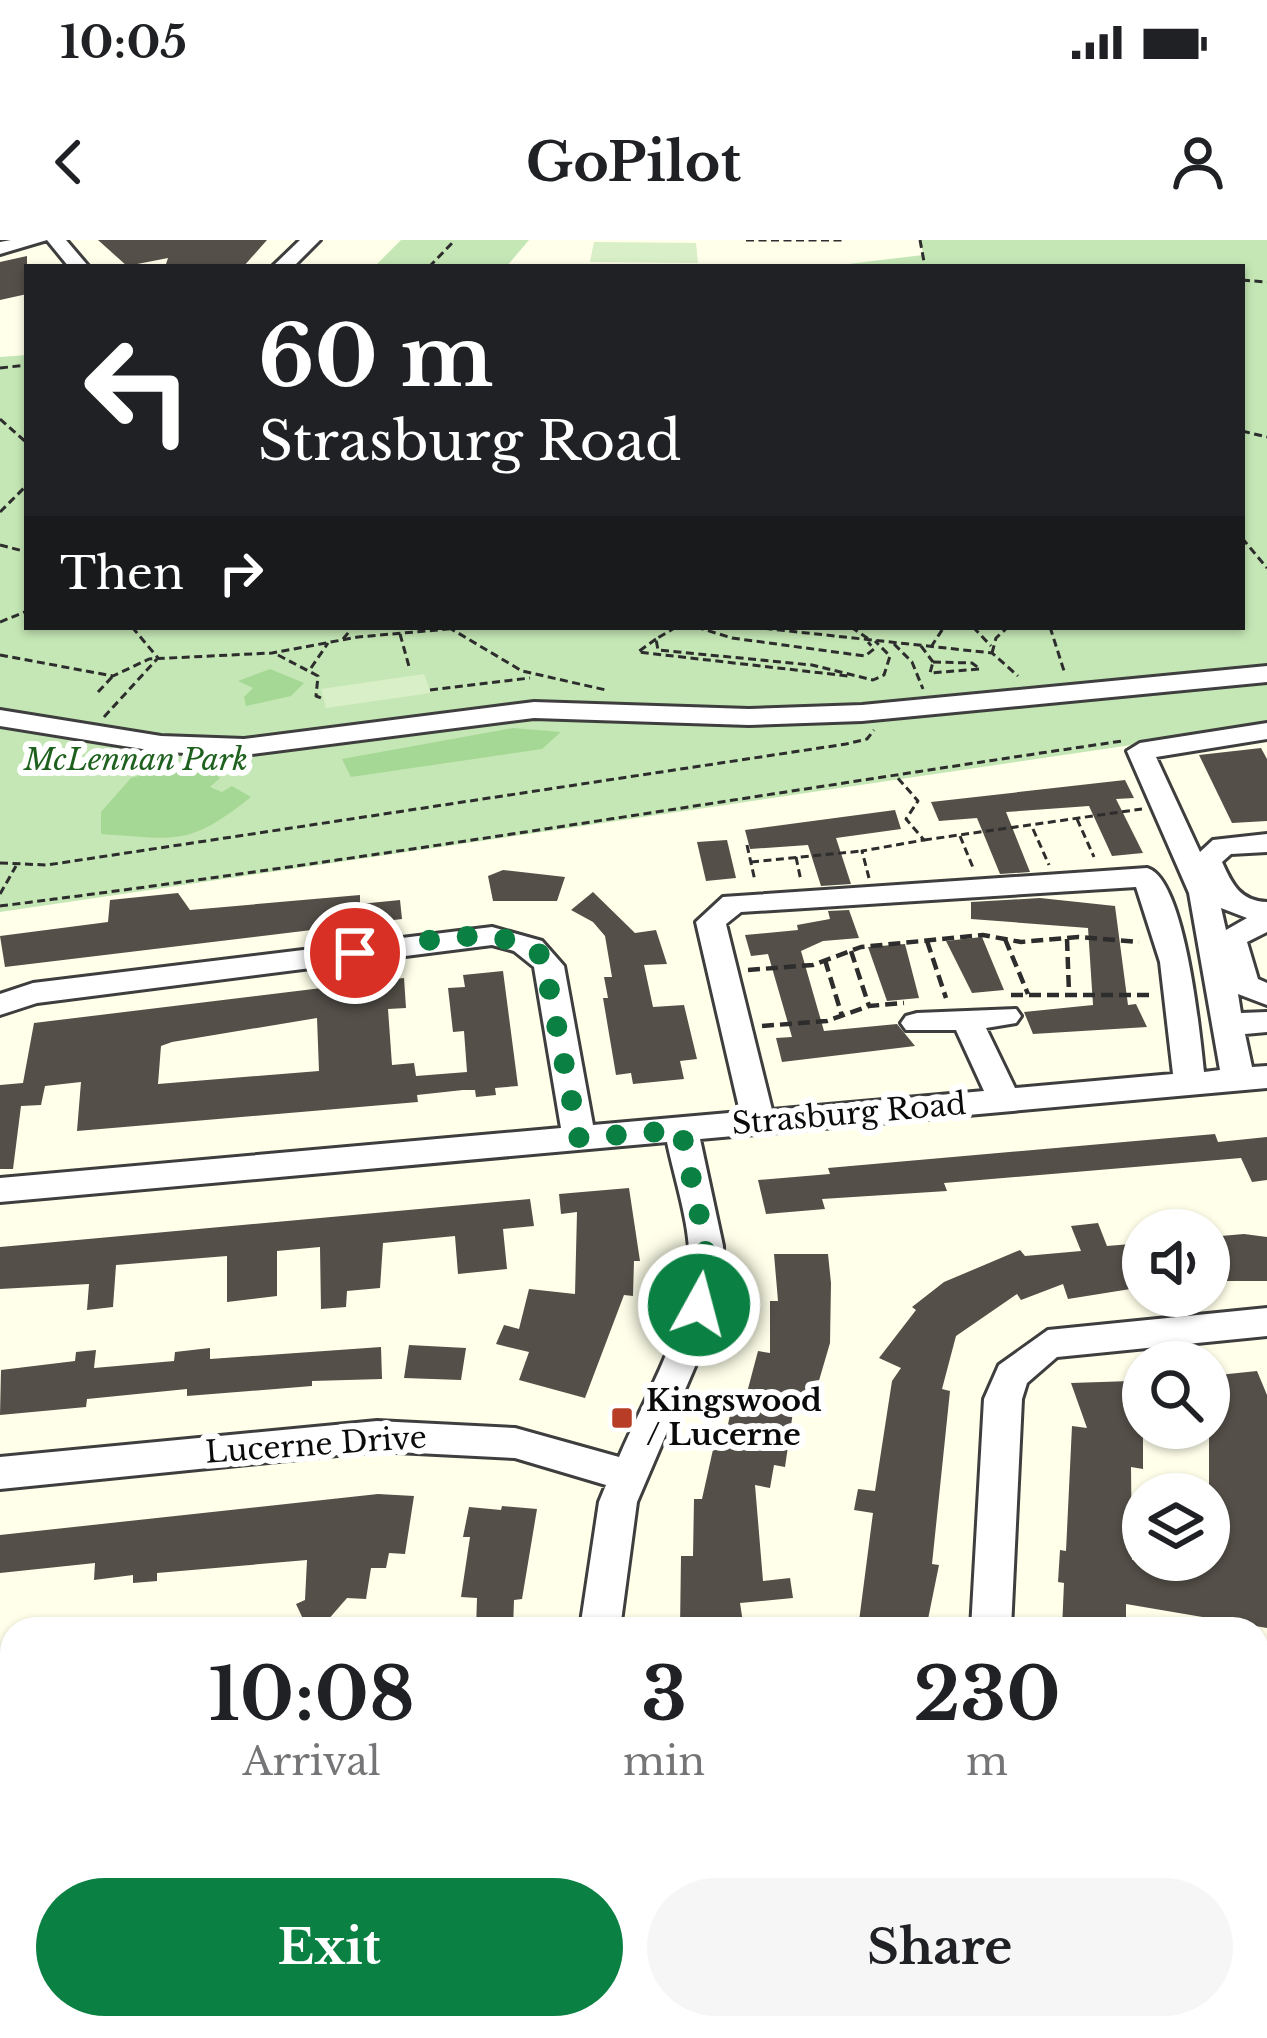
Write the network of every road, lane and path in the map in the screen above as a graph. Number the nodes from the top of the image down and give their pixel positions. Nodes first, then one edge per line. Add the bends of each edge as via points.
1 (38, 240) edge
2 (56, 240) edge
3 (311, 240) edge
4 (455, 240) edge
5 (746, 240) edge
6 (845, 240) edge
7 (0, 248) edge
8 (76, 264) edge
9 (285, 264) edge
10 (432, 264) edge
11 (0, 419) edge
12 (24, 439) edge
13 (24, 488) edge
14 (0, 512) edge
15 (1245, 542) edge
16 (1267, 568) edge
17 (135, 630) edge
18 (351, 630) edge
19 (432, 630) edge
20 (451, 630) edge
21 (671, 630) edge
22 (713, 630) edge
23 (779, 630) edge
24 (856, 630) edge
25 (942, 630) edge
26 (975, 630) edge
27 (1006, 630) edge
28 (1051, 630) edge
29 (400, 634) junction
30 (344, 639) junction
31 (656, 639) junction
32 (871, 640) junction
33 (328, 643) junction
34 (892, 643) junction
35 (921, 646) junction
36 (931, 647) junction
37 (991, 650) junction
38 (272, 653) junction
39 (0, 656) edge
40 (158, 658) junction
41 (933, 662) junction
42 (311, 668) junction
43 (410, 670) dead end
44 (1065, 674) dead end
45 (1267, 674) edge
46 (113, 676) junction
47 (536, 678) junction
48 (856, 678) junction
49 (1005, 686) dead end
50 (430, 690) dead end
51 (98, 692) dead end
52 (625, 692) dead end
53 (924, 694) dead end
54 (324, 699) dead end
55 (872, 712) junction
56 (0, 718) edge
57 (1267, 731) edge
58 (88, 735) junction
59 (1141, 739) dead end
60 (896, 776) junction
61 (1142, 809) dead end
62 (1076, 817) junction
63 (1033, 829) junction
64 (961, 836) junction
65 (924, 840) junction
66 (1267, 843) edge
67 (747, 845) dead end
68 (862, 851) junction
69 (0, 862) edge
70 (751, 862) junction
71 (16, 866) junction
72 (1104, 879) junction
73 (1057, 881) junction
74 (965, 885) junction
75 (875, 892) junction
76 (0, 894) edge
77 (760, 901) junction
78 (0, 906) edge
79 (1262, 924) edge
80 (1005, 939) junction
81 (1067, 939) junction
82 (927, 941) junction
83 (1169, 944) junction
84 (851, 951) junction
85 (825, 960) junction
86 (723, 972) junction
87 (1069, 994) junction
88 (1179, 995) junction
89 (1267, 995) edge
90 (1013, 1002) junction
91 (0, 1005) edge
92 (869, 1006) junction
93 (960, 1006) junction
94 (917, 1009) junction
95 (842, 1016) junction
96 (1267, 1022) edge
97 (1228, 1024) junction
98 (736, 1029) junction
99 (1253, 1078) edge
100 (1190, 1084) junction
101 (1004, 1100) junction
102 (759, 1122) junction
103 (681, 1130) junction
104 (579, 1138) junction
105 (0, 1190) edge
106 (1267, 1322) edge
107 (0, 1473) edge
108 (628, 1475) junction
109 (601, 1617) edge
110 (992, 1617) edge

1 - 7 street
2 - 8 street
3 - 9 street
4 - 10 path
5 - 6 path
11 - 12 path
13 - 14 path
15 - 16 path
17 - 40 path
18 - 30 path
19 - 29 path
20 - 47 path
21 - 31 path
22 - 32 path via 865,656
23 - 32 path
24 - 32 path
25 - 36 path
26 - 37 path
27 - 37 path
28 - 44 path
29 - 30 path
29 - 43 path
30 - 33 path
31 - 48 path via 666,652 795,663
31 - 48 path via 638,652
32 - 34 path
32 - 48 path via 890,656 889,667 873,680
33 - 38 path
33 - 42 path
34 - 35 path
34 - 53 path via 912,662
35 - 36 path
35 - 41 path
36 - 37 path
37 - 49 path via 1020,678
38 - 40 path
38 - 42 path
39 - 46 path
40 - 46 path
40 - 58 path
41 - 41 path via 972,663 980,669 938,675 928,670
42 - 54 path via 316,696
45 - 55 street
46 - 51 path
47 - 50 path
47 - 52 path
55 - 58 street via 534,710 244,747
55 - 71 path via 874,733 846,744
56 - 58 street
57 - 97 street via 1139,751 1204,893
59 - 60 path
60 - 65 path via 918,801 906,819
60 - 78 path
61 - 62 path
62 - 63 path
62 - 72 path
63 - 64 path
63 - 73 path
64 - 65 path
64 - 74 path via 976,875
65 - 68 path
66 - 79 street via 1223,846 1207,860 1225,899
67 - 70 path
68 - 70 path
68 - 75 path
69 - 71 path
70 - 77 path
71 - 76 path
72 - 73 street
72 - 83 street via 1148,878
73 - 74 street
74 - 75 street
75 - 77 street
77 - 86 street via 733,903 711,922
79 - 89 street via 1232,941 1245,985
80 - 81 path
80 - 82 path
80 - 90 path
81 - 83 path
81 - 87 path
82 - 84 path
82 - 93 path
83 - 88 street
84 - 85 path
84 - 92 path
85 - 86 path
85 - 95 path
86 - 98 street
87 - 88 path
87 - 90 path
88 - 100 street
90 - 93 street
91 - 104 street via 33,993 492,936 514,940 549,966
92 - 94 path
92 - 95 path
93 - 94 street
93 - 94 path
93 - 101 street
95 - 98 path
96 - 97 street
97 - 99 street
98 - 102 street
99 - 100 street, Strasburg Road
100 - 101 street, Strasburg Road
101 - 102 street, Strasburg Road
102 - 103 street, Strasburg Road
103 - 104 street, Strasburg Road
103 - 108 street via 706,1281
104 - 105 street, Strasburg Road
106 - 110 street via 1048,1344 1012,1375 1003,1399
107 - 108 street, Lucerne Drive via 377,1436 514,1442
108 - 109 street via 606,1557

